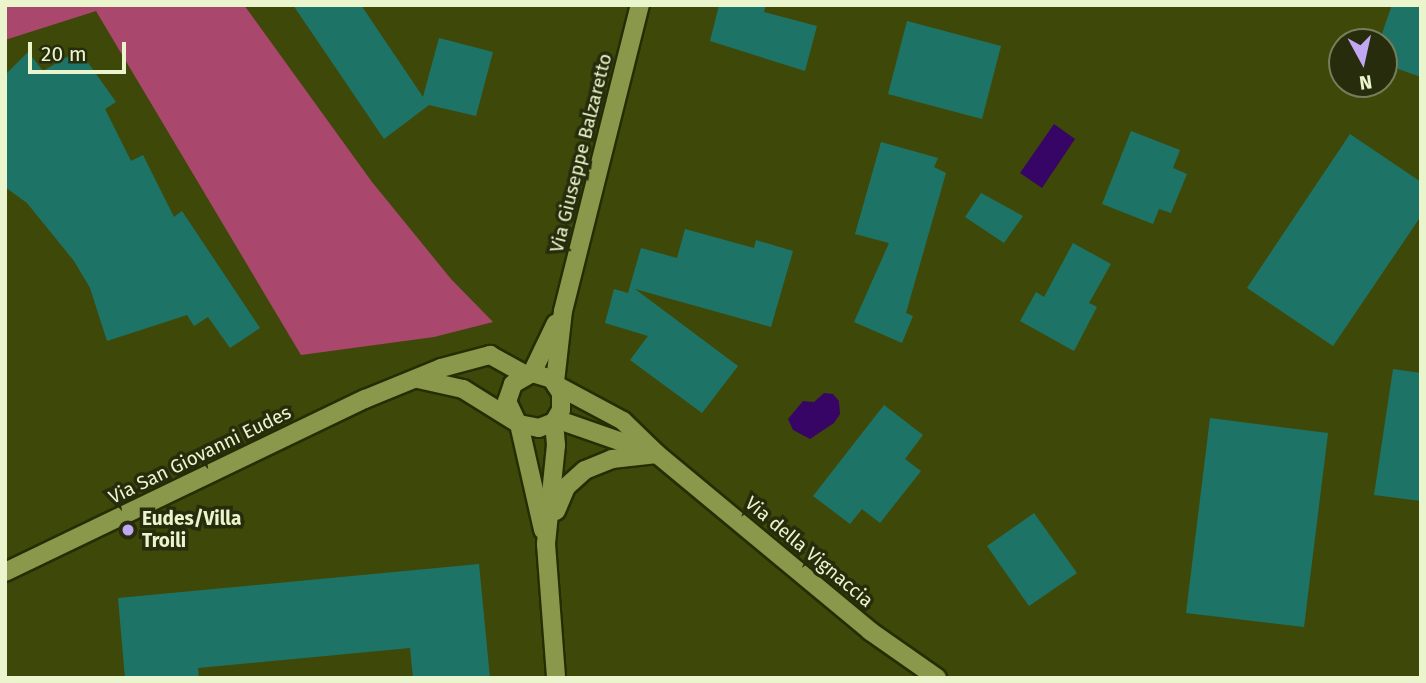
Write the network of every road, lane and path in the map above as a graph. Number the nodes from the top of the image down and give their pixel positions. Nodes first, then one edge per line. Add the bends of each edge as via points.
1 (640, 5) edge
2 (562, 311) junction
3 (529, 374) junction
4 (415, 378) junction
5 (556, 383) junction
6 (555, 421) junction
7 (518, 422) junction
8 (657, 454) junction
9 (546, 544) junction
10 (5, 572) edge
11 (556, 678) edge
12 (937, 678) edge

1 - 2 street, Via Giuseppe Balzaretto
2 - 3 street, Via Giuseppe Balzaretto
2 - 5 street, Via Giuseppe Balzaretto
3 - 4 street, Via San Giovanni Eudes via 490,355
3 - 5 street
3 - 7 street via 508,392 508,406
4 - 7 street via 463,389
4 - 10 street, Via San Giovanni Eudes
5 - 6 street via 561,402
5 - 8 street, Via della Vignaccia via 615,415
6 - 7 street via 539,428
6 - 8 street, Via della Vignaccia
6 - 9 street
7 - 9 street
8 - 9 street via 612,459 575,478 561,495
8 - 12 street, Via della Vignaccia via 870,631
9 - 11 street

